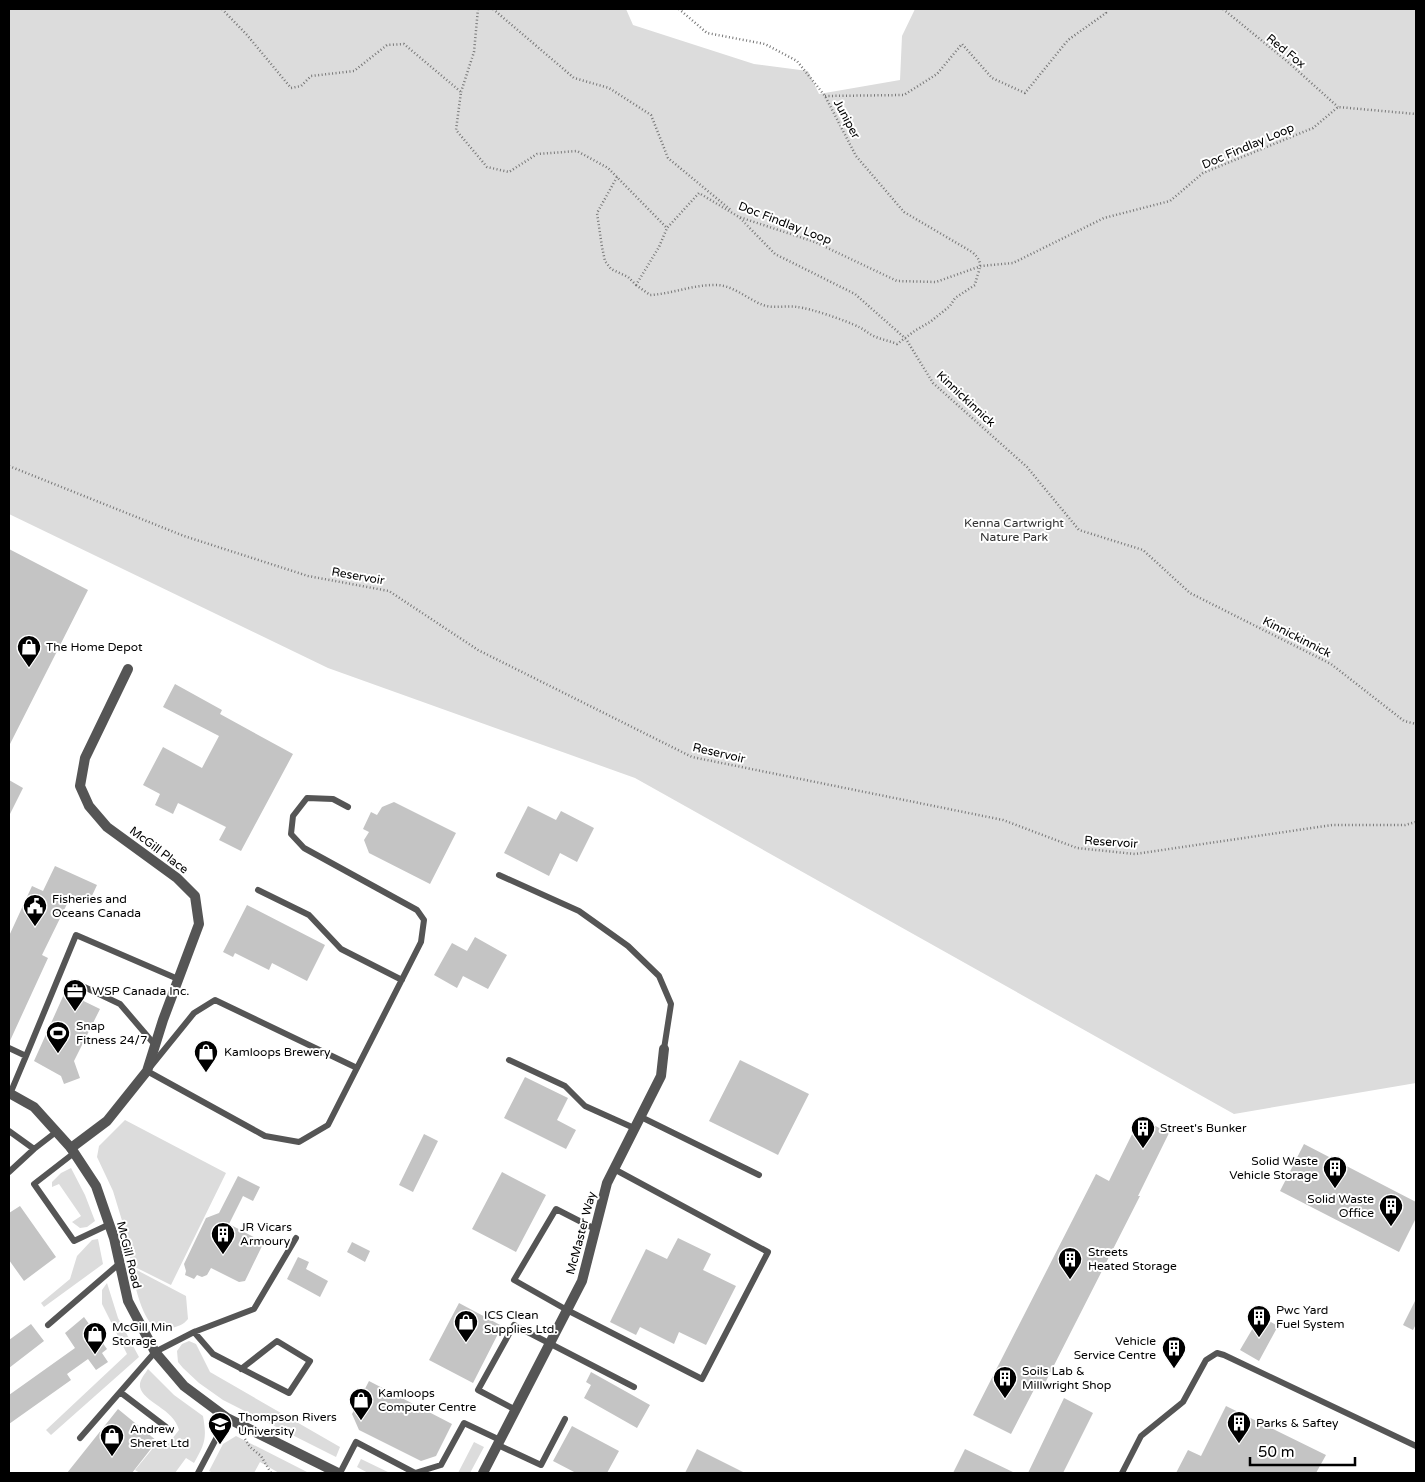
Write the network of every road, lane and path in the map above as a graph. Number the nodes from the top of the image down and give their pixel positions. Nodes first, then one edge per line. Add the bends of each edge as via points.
1 (222, 9) edge
2 (478, 9) edge
3 (493, 9) edge
4 (679, 9) edge
5 (1106, 9) edge
6 (1223, 9) edge
7 (461, 92) junction
8 (825, 96) junction
9 (1338, 107) junction
10 (1416, 114) edge
11 (617, 177) junction
12 (739, 217) junction
13 (667, 228) junction
14 (981, 266) junction
15 (636, 285) junction
16 (906, 339) junction
17 (9, 466) edge
18 (128, 670) dead end
19 (1416, 724) edge
20 (348, 807) dead end
21 (1416, 822) edge
22 (499, 875) dead end
23 (258, 890) dead end
24 (178, 979) junction
25 (402, 980) junction
26 (78, 984) dead end
27 (155, 1045) junction
28 (9, 1048) edge
29 (664, 1049) joint
30 (26, 1056) junction
31 (509, 1060) dead end
32 (357, 1068) junction
33 (147, 1071) junction
34 (9, 1093) edge
35 (641, 1117) junction
36 (634, 1128) junction
37 (9, 1132) edge
38 (56, 1132) junction
39 (34, 1149) junction
40 (73, 1151) junction
41 (614, 1170) junction
42 (9, 1172) edge
43 (759, 1176) dead end
44 (110, 1224) junction
45 (595, 1228) junction
46 (296, 1238) dead end
47 (120, 1263) junction
48 (567, 1310) junction
49 (48, 1325) dead end
50 (194, 1332) junction
51 (549, 1344) junction
52 (156, 1352) junction
53 (241, 1369) junction
54 (634, 1387) dead end
55 (120, 1392) junction
56 (516, 1410) junction
57 (227, 1418) junction
58 (566, 1419) dead end
59 (166, 1427) dead end
60 (244, 1436) dead end
61 (80, 1438) dead end
62 (499, 1443) junction
63 (1416, 1446) edge
64 (198, 1473) edge
65 (271, 1473) edge
66 (339, 1473) edge
67 (484, 1473) edge
68 (1122, 1473) edge

1 - 7 path via 291,88 301,86 310,76 354,71 388,45 404,44
2 - 7 path via 474,52
3 - 12 path, Kinnickinnick via 574,78 609,88 651,114 668,158
4 - 8 path, Juniper via 707,32 765,44 797,61
5 - 8 path via 1106,13 1068,40 1025,93 992,78 962,44 937,74 904,95
6 - 9 path, Red Fox
7 - 11 path via 456,130 487,167 509,172 537,154 577,151 608,168
8 - 14 path, Juniper via 856,156 904,212 972,252 980,258
9 - 10 path
9 - 14 path, Doc Findlay Loop via 1314,128 1202,173 1170,201 1104,218 1014,263
11 - 13 path
11 - 15 path via 597,213 602,248 611,269
12 - 13 path, Doc Findlay Loop via 700,193
12 - 14 path, Doc Findlay Loop via 815,242 897,281 936,282
12 - 16 path, Kinnickinnick via 775,254 855,294
13 - 15 path
14 - 16 path via 975,285
15 - 16 path via 650,296 716,284 763,305 798,306 860,327 874,337 897,344
16 - 19 path, Kinnickinnick via 933,383 1027,466 1079,530 1143,550 1190,593 1331,664 1404,721
17 - 21 path, Reservoir via 184,536 308,576 389,591 478,650 692,757 1003,820 1077,848 1135,854 1332,826 1406,825
18 - 24 street, McGill Place via 85,758 80,786 90,806 107,827 178,878 195,896 199,924
20 - 25 lane via 333,798 307,798 293,816 291,834 304,848 417,910 424,920 421,942
22 - 29 lane via 579,911 628,946 659,976 671,1004
23 - 25 lane via 309,915 341,949
24 - 27 street, McGill Place
24 - 30 lane via 76,935
25 - 32 lane
26 - 27 lane via 120,1004
27 - 33 street, McGill Place
28 - 30 lane
29 - 35 street, McMaster Way via 661,1076
30 - 34 lane
31 - 36 lane via 565,1086 585,1106
32 - 33 lane via 215,1000 194,1013
32 - 33 lane via 328,1125 299,1142 265,1136
33 - 40 street, McGill Place via 107,1121
34 - 38 street, McGill Road via 34,1107
35 - 36 street, McMaster Way
35 - 43 lane
36 - 41 street, McMaster Way
37 - 39 lane
38 - 39 lane
38 - 40 street, McGill Road
39 - 42 lane
40 - 44 street, McGill Road via 96,1186
40 - 44 lane via 34,1184 74,1241
41 - 45 street, McMaster Way via 607,1183
41 - 48 lane via 768,1252 702,1379
44 - 47 street, McGill Road
45 - 48 street, McMaster Way via 582,1281
45 - 48 lane via 556,1209 514,1280
46 - 50 lane via 254,1310
47 - 49 lane
47 - 52 street, McGill Road via 128,1301
48 - 51 street, McMaster Way
50 - 52 lane
50 - 53 lane via 213,1354
51 - 54 lane
51 - 56 street, McMaster Way
51 - 56 lane via 514,1325 478,1390
52 - 55 lane
52 - 57 street, McGill Road via 184,1386
53 - 53 lane via 289,1393 310,1361 277,1341
55 - 59 lane
55 - 61 lane
56 - 62 street, McMaster Way
57 - 64 lane
57 - 66 street, McGill Road
58 - 62 lane via 541,1465
60 - 65 path
62 - 66 lane via 464,1423 441,1465 415,1473 356,1442
62 - 67 street, McMaster Way
63 - 68 lane via 1217,1352 1206,1360 1183,1402 1141,1436

